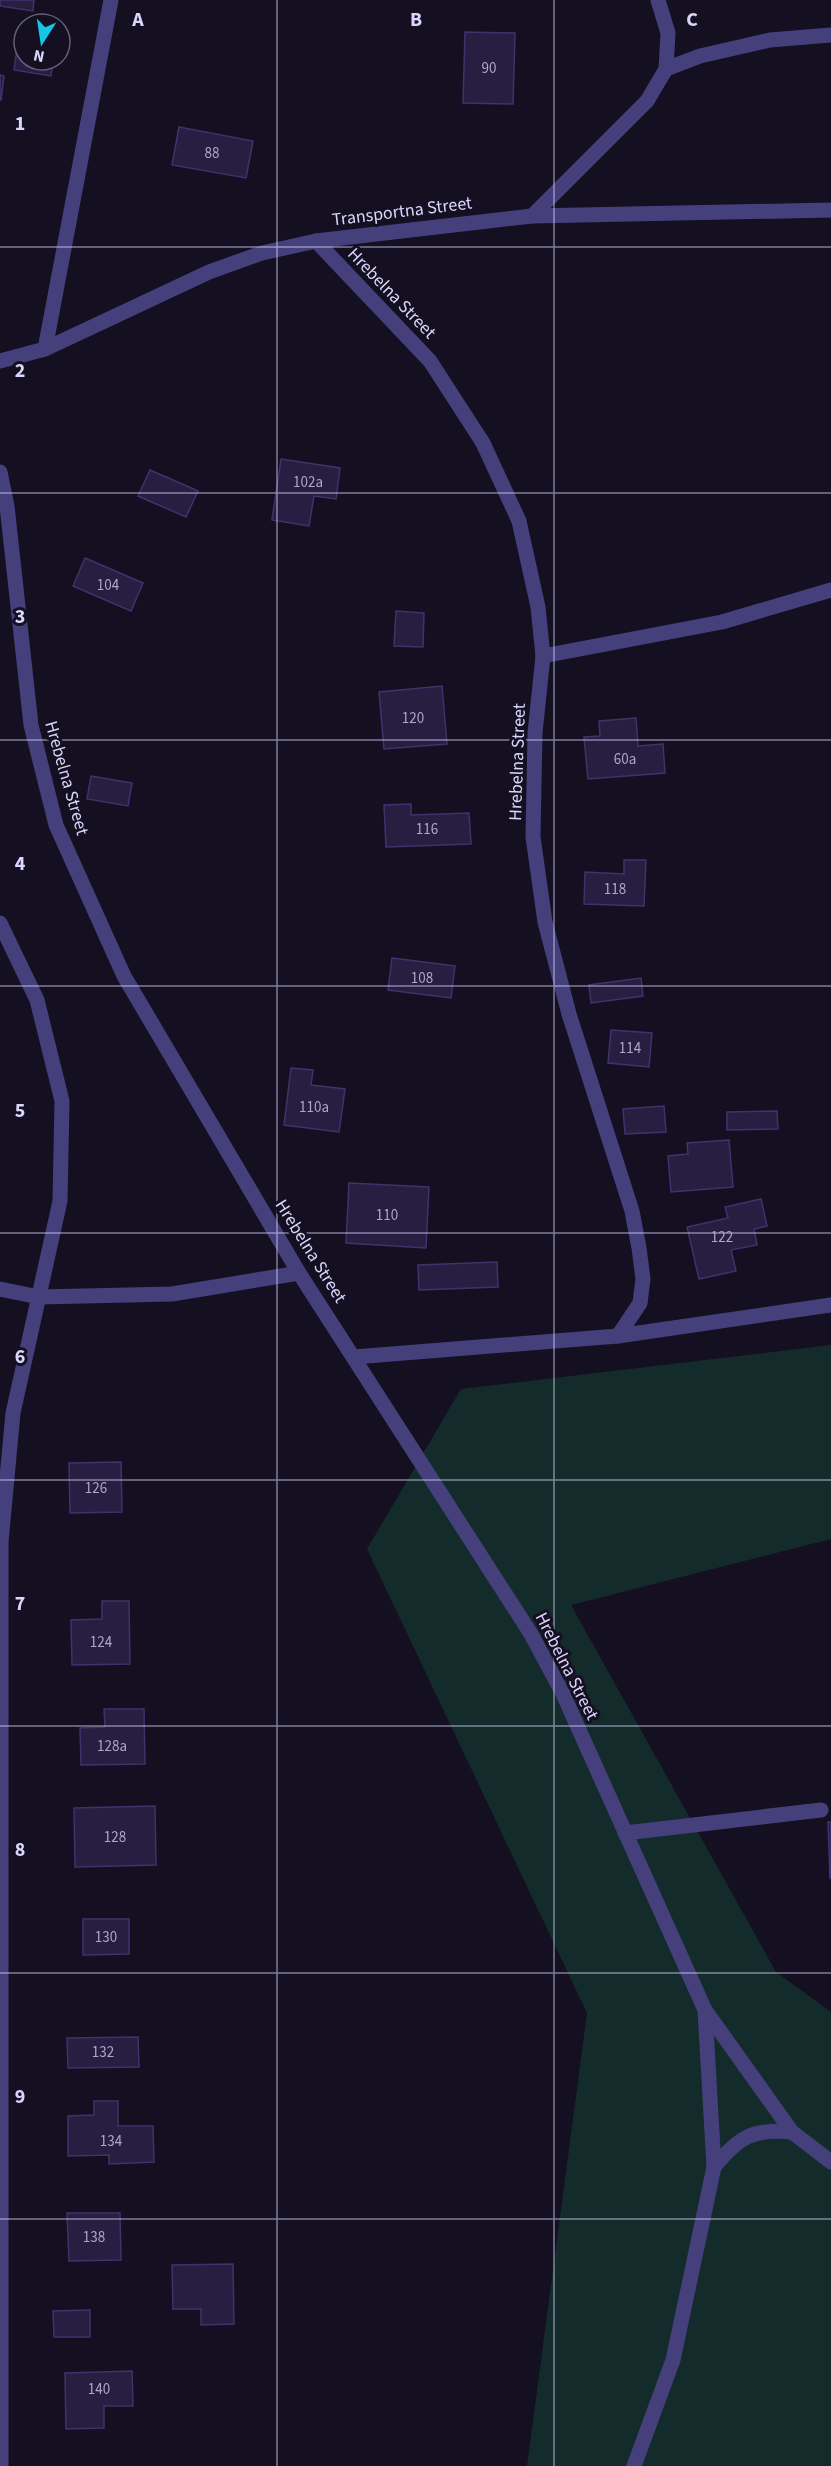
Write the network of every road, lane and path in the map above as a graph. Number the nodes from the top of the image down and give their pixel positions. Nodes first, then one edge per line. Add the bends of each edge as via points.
1 (111, 0) edge
2 (658, 0) edge
3 (831, 34) edge
4 (666, 69) junction
5 (831, 210) edge
6 (532, 216) junction
7 (316, 241) junction
8 (45, 349) junction
9 (0, 361) edge
10 (0, 472) edge
11 (831, 590) edge
12 (543, 656) junction
13 (0, 923) edge
14 (299, 1273) junction
15 (0, 1289) edge
16 (39, 1297) junction
17 (831, 1305) edge
18 (618, 1336) junction
19 (354, 1357) junction
20 (821, 1810) dead end
21 (625, 1833) junction
22 (705, 2010) junction
23 (792, 2132) junction
24 (831, 2162) edge
25 (714, 2167) junction
26 (1, 2294) edge
27 (2, 2466) edge
28 (634, 2466) edge

1 - 8 street
2 - 4 street via 668,33
3 - 4 street via 770,40 700,56
4 - 6 street via 647,101
5 - 6 street, Transportna Street
6 - 7 street, Transportna Street
7 - 8 street, Transportna Street via 262,253 209,272
7 - 12 street, Hrebelna Street via 430,361 483,443 519,521 538,607
8 - 9 street, Transportna Street
10 - 14 street, Hrebelna Street via 31,725 56,825 124,976
11 - 12 street via 722,622
12 - 18 street, Hrebelna Street via 535,733 533,837 545,922 569,1014 632,1211 643,1279 640,1303
13 - 16 street via 37,1000 62,1101 60,1201
14 - 16 street via 172,1294
14 - 19 street, Hrebelna Street
15 - 16 street
16 - 26 street via 13,1413 1,1542
17 - 18 street
18 - 19 street
19 - 21 street, Hrebelna Street via 531,1634 563,1694
20 - 21 street
21 - 22 street, Hrebelna Street
22 - 23 street
22 - 25 street
23 - 24 street
23 - 25 street via 770,2130 749,2135 732,2146
25 - 28 street via 673,2360
26 - 27 street

